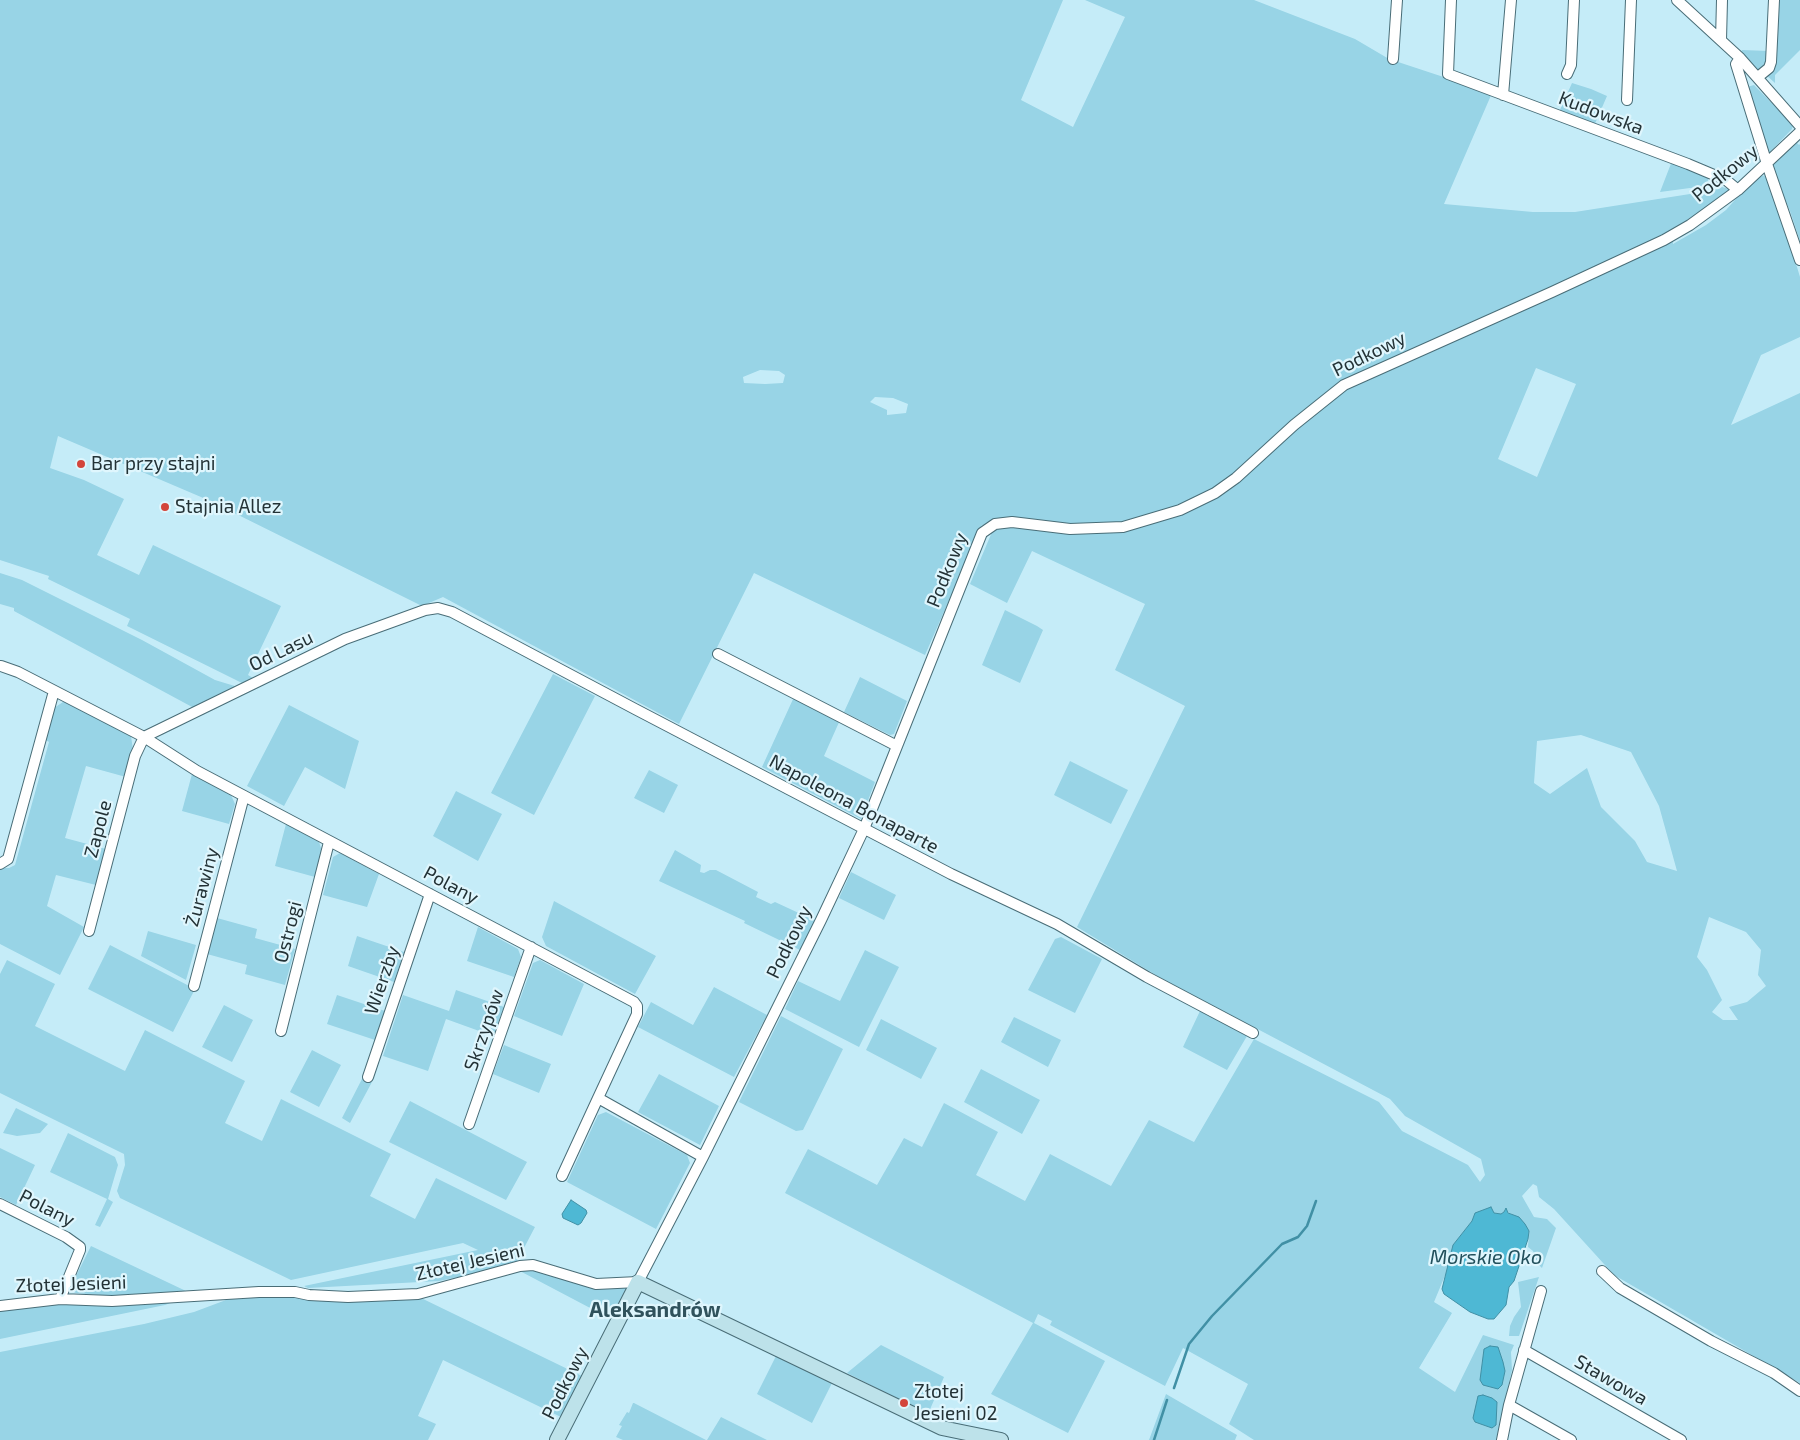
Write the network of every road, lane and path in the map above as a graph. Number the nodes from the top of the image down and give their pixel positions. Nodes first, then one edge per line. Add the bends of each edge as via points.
1 (1397, 0) edge
2 (1451, 0) edge
3 (1510, 0) edge
4 (1574, 0) edge
5 (1631, 0) edge
6 (1678, 0) edge
7 (1722, 0) edge
8 (1774, 0) edge
9 (1721, 40) junction
10 (1740, 58) junction
11 (1393, 59) dead end
12 (1567, 74) dead end
13 (1758, 77) junction
14 (1503, 95) junction
15 (1627, 100) dead end
16 (1800, 126) edge
17 (1800, 132) edge
18 (1767, 164) junction
19 (1738, 190) junction
20 (1800, 260) edge
21 (438, 608) joint
22 (718, 654) dead end
23 (1, 666) edge
24 (54, 691) junction
25 (144, 737) junction
26 (896, 746) junction
27 (244, 796) junction
28 (864, 829) junction
29 (329, 842) junction
30 (0, 864) edge
31 (430, 894) junction
32 (89, 931) dead end
33 (531, 947) junction
34 (194, 986) dead end
35 (280, 1031) dead end
36 (1253, 1033) dead end
37 (368, 1077) dead end
38 (598, 1098) junction
39 (469, 1124) dead end
40 (703, 1158) junction
41 (562, 1176) dead end
42 (0, 1204) edge
43 (1602, 1271) dead end
44 (638, 1282) junction
45 (1541, 1291) dead end
46 (60, 1299) junction
47 (0, 1306) edge
48 (1524, 1350) junction
49 (1800, 1391) edge
50 (1509, 1405) junction
51 (557, 1440) edge
52 (1001, 1440) edge
53 (1502, 1440) edge
54 (1571, 1440) edge
55 (1681, 1440) edge

1 - 11 street
2 - 14 street, Kudowska via 1448,74
3 - 14 street
4 - 12 street via 1572,65
5 - 15 street
6 - 9 street
7 - 9 street
8 - 13 street via 1771,62
9 - 10 street
10 - 13 street
10 - 18 street via 1736,64
13 - 16 street
14 - 19 street, Kudowska via 1688,164 1726,180
17 - 18 street, Podkowy
18 - 19 street, Podkowy
18 - 20 street
19 - 26 street, Podkowy via 1664,240 1344,384 1236,478 1215,493 1180,510 1123,527 1070,529 1012,522 995,524 982,532
21 - 25 street, Od Lasu via 345,639
21 - 28 street, Napoleona Bonaparte via 452,612
22 - 26 street
23 - 24 street, Polany
24 - 25 street, Polany
24 - 30 street via 8,859
25 - 27 street, Polany
25 - 32 street, Zapole via 135,756
26 - 28 street, Podkowy
27 - 29 street, Polany
27 - 34 street, Żurawiny
28 - 36 street, Napoleona Bonaparte via 1057,924 1147,977
28 - 40 street, Podkowy
29 - 31 street, Polany
29 - 35 street, Ostrogi
31 - 33 street, Polany
31 - 37 street, Wierzby
33 - 38 street, Polany via 637,1006 637,1014
33 - 39 street, Skrzypów
38 - 40 street
38 - 41 street
40 - 44 street, Podkowy
42 - 46 street, Polany via 80,1247
43 - 49 street via 1620,1288 1774,1373
44 - 46 street, Złotej Jesieni via 596,1284 532,1265 418,1294 348,1297 259,1292 112,1301
44 - 51 street, Podkowy
44 - 52 street, Złotej Jesieni via 942,1428
45 - 48 street
46 - 47 street, Złotej Jesieni
48 - 50 street
48 - 55 street, Stawowa
50 - 53 street
50 - 54 street

